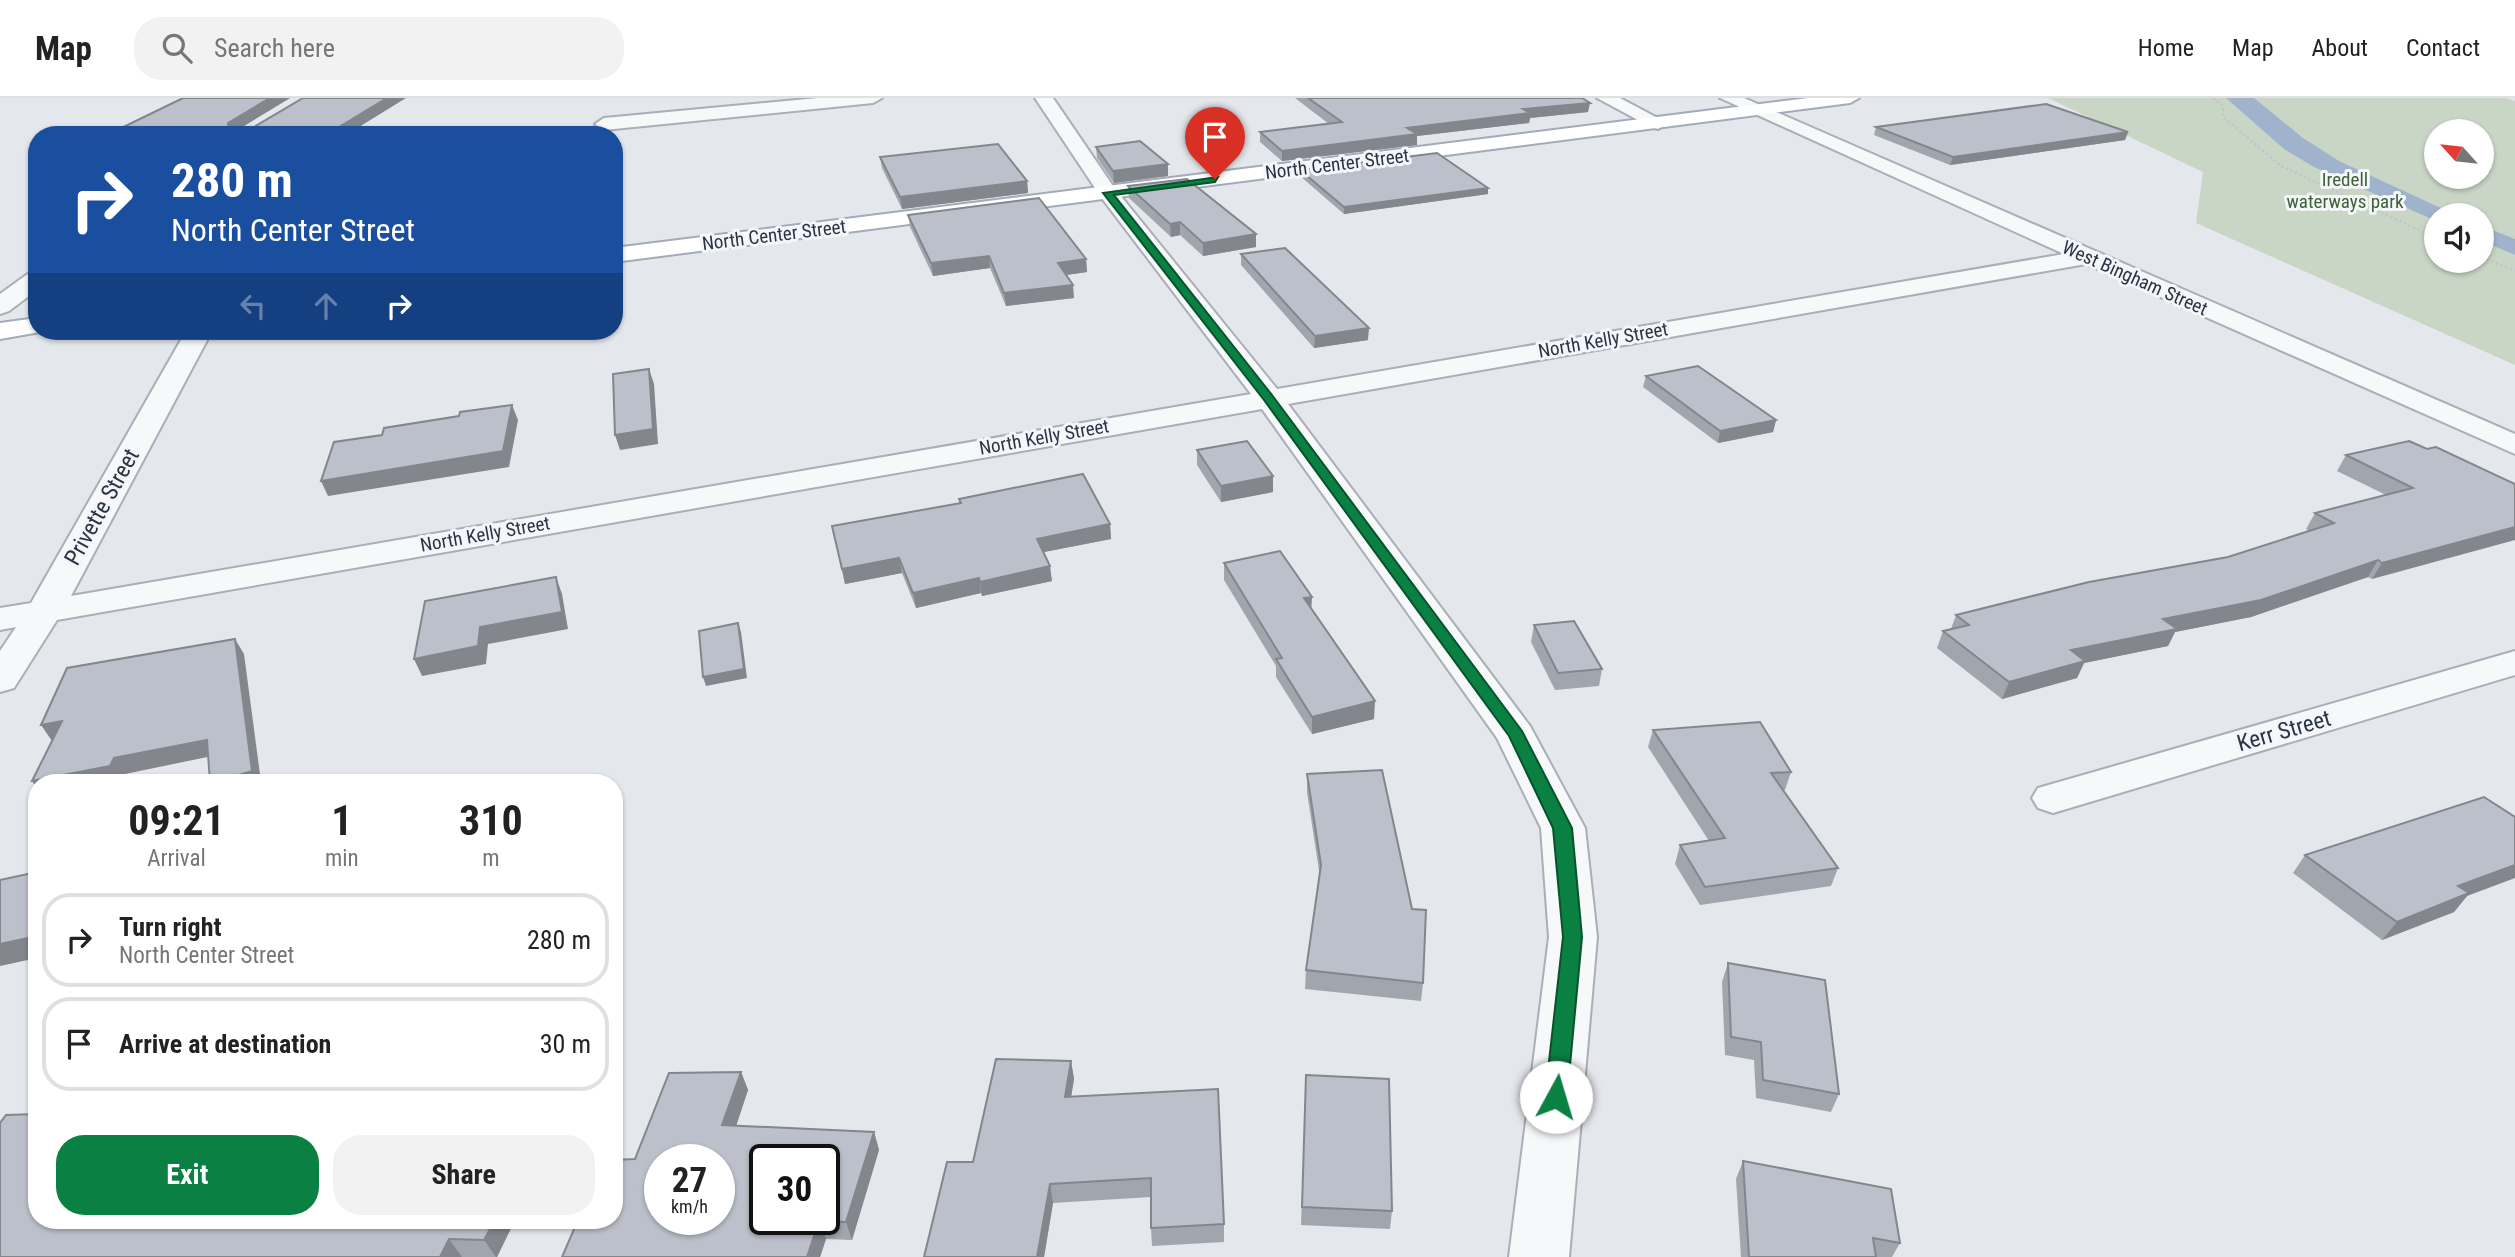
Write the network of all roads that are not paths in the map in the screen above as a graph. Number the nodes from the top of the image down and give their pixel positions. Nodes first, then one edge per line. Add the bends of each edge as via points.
1 (873, 98) edge
2 (1044, 98) edge
3 (1606, 98) edge
4 (1729, 98) edge
5 (1850, 98) edge
6 (1754, 110) junction
7 (1658, 123) junction
8 (604, 124) dead end
9 (1108, 193) junction
10 (623, 254) edge
11 (2089, 257) junction
12 (28, 285) edge
13 (0, 306) edge
14 (28, 327) edge
15 (0, 331) edge
16 (195, 340) edge
17 (1268, 397) junction
18 (2515, 445) edge
19 (44, 612) junction
20 (0, 619) edge
21 (2515, 663) edge
22 (0, 680) edge
23 (2053, 798) dead end
24 (1539, 1257) edge

1 - 8 street
2 - 9 street
3 - 7 street
4 - 6 street, West Bingham Street
5 - 6 main road, North Center Street
6 - 7 main road, North Center Street
6 - 11 street, West Bingham Street
7 - 9 main road, North Center Street
9 - 10 main road, North Center Street
9 - 17 street
11 - 17 street, North Kelly Street
11 - 18 street, West Bingham Street
12 - 13 street
14 - 15 main road
16 - 19 street, Privette Street
17 - 19 street, North Kelly Street
17 - 24 street via 1516,735 1563,828 1573,937
19 - 20 street, North Kelly Street
19 - 22 street, Privette Street
21 - 23 street, Kerr Street

